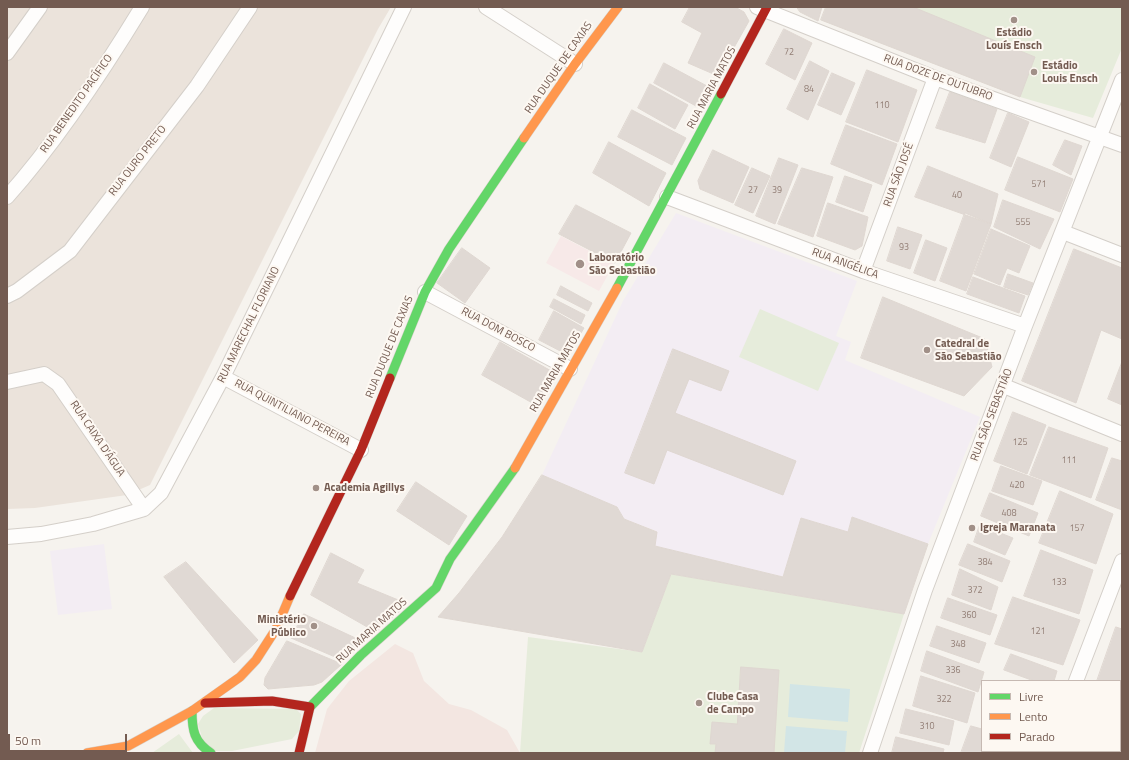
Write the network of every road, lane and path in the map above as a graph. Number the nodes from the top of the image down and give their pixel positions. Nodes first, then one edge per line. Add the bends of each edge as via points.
1 (40, 7) edge
2 (142, 7) edge
3 (250, 7) edge
4 (404, 7) edge
5 (486, 7) edge
6 (618, 7) edge
7 (763, 9) edge
8 (7, 52) edge
9 (575, 64) junction
10 (935, 78) junction
11 (1122, 80) edge
12 (1101, 137) junction
13 (1122, 145) edge
14 (7, 197) edge
15 (667, 197) junction
16 (1063, 232) junction
17 (1122, 255) edge
18 (863, 271) junction
19 (425, 292) junction
20 (7, 296) edge
21 (1025, 326) junction
22 (570, 369) junction
23 (223, 377) junction
24 (7, 382) edge
25 (1004, 386) junction
26 (1122, 434) edge
27 (361, 450) junction
28 (144, 509) junction
29 (7, 537) edge
30 (1122, 561) edge
31 (1076, 680) edge
32 (205, 703) junction
33 (310, 707) junction
34 (192, 711) junction
35 (87, 753) edge
36 (211, 753) edge
37 (299, 753) edge
38 (870, 753) edge

1 - 8 street
2 - 14 street, RUA BENEDITO PACÍFICO via 119,45 33,168
3 - 20 street, RUA OURO PRETO via 197,86 70,251
4 - 23 street, RUA MARECHAL FLORIANO
5 - 9 street
6 - 9 main road, RUA DUQUE DE CAXIAS
7 - 10 street, RUA DOZE DE OUTUBRO
7 - 15 main road, RUA MARIA MATOS
9 - 19 main road, RUA DUQUE DE CAXIAS via 449,249
10 - 12 street, RUA DOZE DE OUTUBRO
10 - 18 street, RUA SÃO JOSÉ
11 - 12 street, RUA SÃO SEBASTIÃO
12 - 13 street, RUA DOZE DE OUTUBRO
12 - 16 street, RUA SÃO SEBASTIÃO
15 - 18 street, RUA ANGÉLICA
15 - 22 main road, RUA MARIA MATOS via 634,260
16 - 17 street
16 - 21 street, RUA SÃO SEBASTIÃO
18 - 21 street, RUA ANGÉLICA
19 - 22 street, RUA DOM BOSCO
19 - 27 main road, RUA DUQUE DE CAXIAS
21 - 25 street, RUA SÃO SEBASTIÃO
22 - 33 main road, RUA MARIA MATOS via 514,470 450,559 436,588 362,655
23 - 27 street, RUA QUINTILIANO PEREIRA
23 - 28 street, RUA MARECHAL FLORIANO via 161,493
24 - 28 street, RUA CAIXA D'ÁGUA via 44,374 58,384
25 - 26 street
25 - 38 street, RUA SÃO SEBASTIÃO via 925,590
27 - 32 main road, RUA DUQUE DE CAXIAS via 276,629 256,660 240,677
28 - 29 street, RUA MARECHAL FLORIANO via 93,524 41,534
30 - 31 street
32 - 33 main road via 296,703
32 - 34 main road, RUA DUQUE DE CAXIAS
33 - 37 main road
34 - 35 main road, RUA DUQUE DE CAXIAS via 128,746
34 - 36 main road via 192,734 204,749

